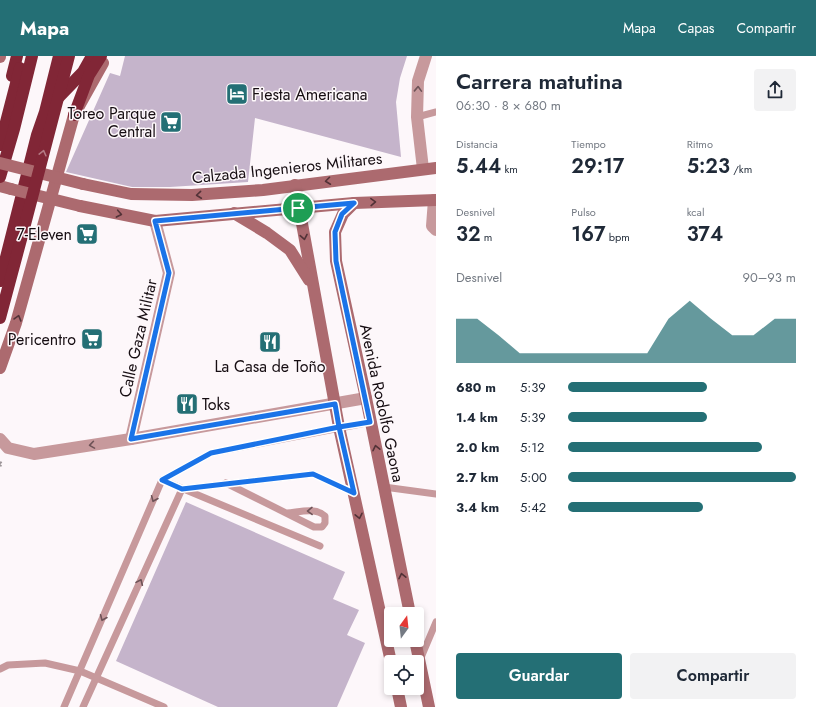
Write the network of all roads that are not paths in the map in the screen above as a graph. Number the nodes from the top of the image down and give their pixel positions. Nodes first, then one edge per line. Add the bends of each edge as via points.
1 (17, 56) edge
2 (24, 56) edge
3 (32, 56) edge
4 (59, 56) edge
5 (68, 56) edge
6 (92, 56) edge
7 (100, 56) edge
8 (107, 56) edge
9 (426, 56) edge
10 (45, 112) junction
11 (436, 112) edge
12 (74, 115) junction
13 (417, 116) junction
14 (0, 120) edge
15 (0, 145) edge
16 (0, 163) edge
17 (436, 168) edge
18 (423, 170) junction
19 (0, 177) edge
20 (295, 185) junction
21 (6, 188) edge
22 (435, 200) edge
23 (354, 203) junction
24 (298, 208) junction
25 (234, 213) junction
26 (155, 221) junction
27 (436, 230) edge
28 (4, 284) edge
29 (313, 286) junction
30 (0, 318) edge
31 (0, 368) edge
32 (366, 398) junction
33 (335, 404) junction
34 (370, 422) junction
35 (339, 427) junction
36 (0, 439) edge
37 (131, 439) junction
38 (162, 480) junction
39 (226, 483) junction
40 (384, 487) junction
41 (182, 489) junction
42 (354, 493) junction
43 (436, 494) edge
44 (287, 513) junction
45 (320, 546) dead end
46 (409, 607) edge
47 (436, 622) edge
48 (389, 655) edge
49 (422, 655) edge
50 (0, 669) edge
51 (80, 671) junction
52 (96, 678) junction
53 (424, 692) edge
54 (398, 695) edge
55 (64, 707) edge
56 (83, 707) edge
57 (164, 707) edge
58 (401, 707) edge
59 (429, 707) edge

1 - 14 highway
2 - 15 highway
3 - 19 highway
4 - 10 highway
28 -> 5 highway, bridge
6 - 10 highway via 83,72
7 - 12 highway via 89,75
8 - 12 main road
13 -> 9 street via 418,81
10 - 28 highway via 37,135
11 - 13 lane
31 -> 12 main road via 16,323
13 - 18 street
20 -> 16 main road, Calzada Ingenieros Militares, bridge via 192,195 131,194
17 - 18 main road, Calzada Ingenieros Militares
18 -> 20 main road, Calzada Ingenieros Militares
20 - 24 main road
21 -> 26 main road, bridge
23 -> 22 main road
22 - 27 street via 432,226
23 - 24 main road
23 - 32 main road, Avenida Rodolfo Gaona via 342,214 335,232 336,261
24 - 25 main road
24 -> 29 main road
25 - 26 main road
25 - 29 main road via 267,232 290,250
26 - 37 street, Calle Gaza Militar via 169,273
28 - 30 highway
29 - 33 main road
32 - 33 street
32 - 34 main road, Avenida Rodolfo Gaona
33 - 35 main road
33 - 37 street
34 - 35 lane
40 -> 34 main road, Avenida Rodolfo Gaona
35 - 38 lane via 211,453
35 - 42 main road
37 -> 36 street via 34,454 8,448
38 - 41 lane
38 -> 51 lane
39 - 41 lane
39 - 42 lane via 313,474
39 - 44 lane
40 - 43 lane
46 -> 40 main road, Avenida Rodolfo Gaona
41 - 45 lane
52 -> 41 lane
42 -> 48 main road
44 -> 44 lane via 314,527 322,527 325,523 325,516 320,512 312,510
47 - 49 lane
50 - 51 lane via 8,665 45,663
51 - 52 lane
51 - 55 lane
52 - 56 lane
52 - 57 lane
53 - 59 main road
54 - 58 main road

